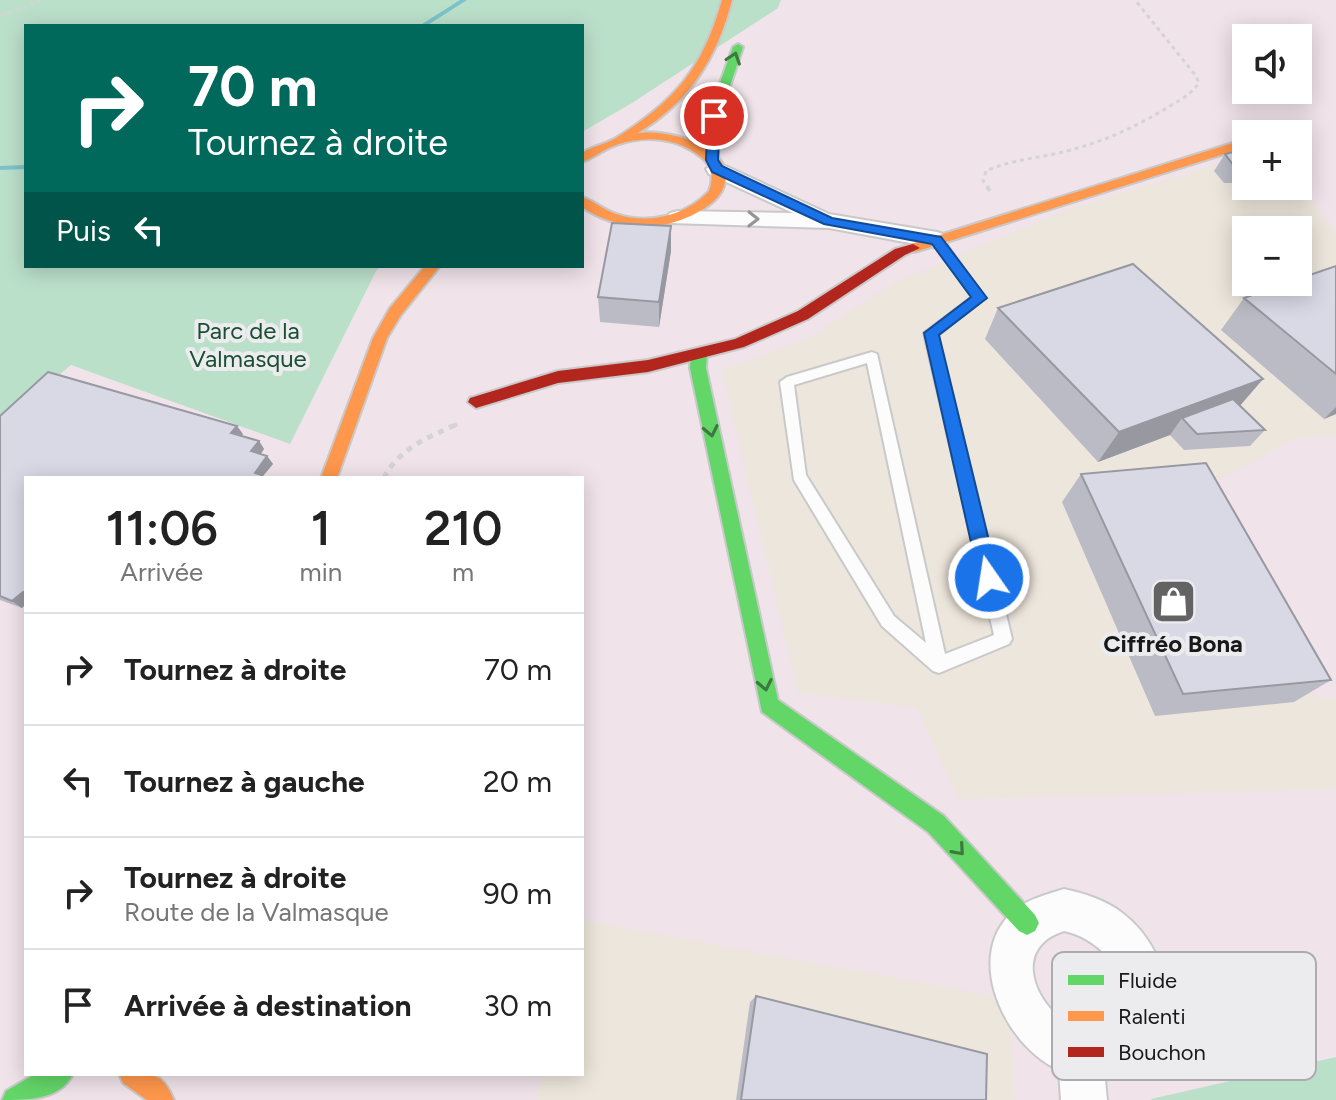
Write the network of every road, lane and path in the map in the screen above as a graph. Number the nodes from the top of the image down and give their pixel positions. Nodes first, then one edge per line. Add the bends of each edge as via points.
1 (40, 0) edge
2 (727, 0) edge
3 (1135, 0) edge
4 (0, 16) edge
5 (744, 28) dead end
6 (615, 140) junction
7 (1232, 147) edge
8 (584, 157) edge
9 (714, 165) junction
10 (997, 200) dead end
11 (587, 209) edge
12 (678, 218) junction
13 (829, 221) junction
14 (937, 240) junction
15 (432, 269) edge
16 (699, 354) junction
17 (476, 402) dead end
18 (330, 476) edge
19 (939, 665) junction
20 (1027, 923) junction
21 (1131, 952) edge
22 (1052, 1043) edge
23 (35, 1076) edge
24 (56, 1076) edge
25 (136, 1076) edge
26 (156, 1087) edge
27 (20, 1096) edge

1 - 4 path
2 - 6 street via 706,69 687,93 652,122
3 - 10 path via 1196,76 1194,91 1109,139 986,171 983,181
9 -> 5 street via 714,116
6 - 8 street
6 - 9 street via 676,140 697,148
7 - 14 street
9 - 12 street via 718,185 709,201
9 - 13 street
11 - 12 street via 635,222
12 -> 13 street
13 - 14 street
14 - 16 street via 900,252 803,315
14 - 19 lane via 979,298 931,333 1003,639
15 - 18 street via 380,338
16 - 17 street via 558,377
16 -> 20 street via 769,705 936,824
19 - 19 lane via 872,357 787,382 799,476 888,621
20 - 21 street via 1044,912 1086,915 1107,926
20 - 22 street via 1015,943 1010,968 1016,996
23 - 27 street
24 - 27 street
25 - 26 street

